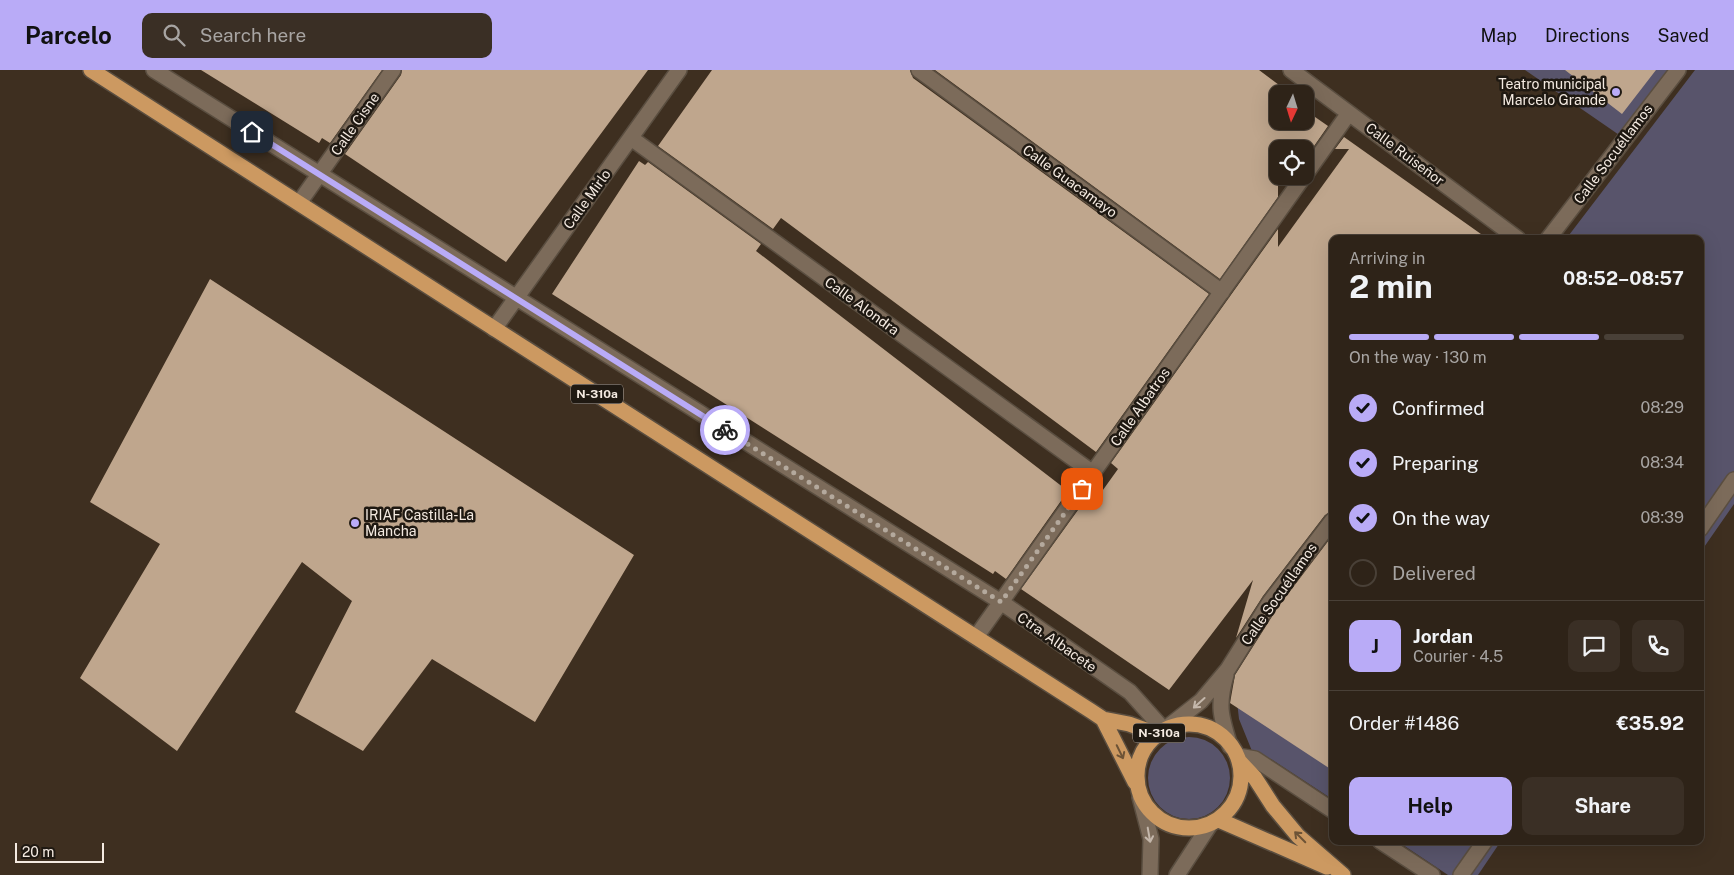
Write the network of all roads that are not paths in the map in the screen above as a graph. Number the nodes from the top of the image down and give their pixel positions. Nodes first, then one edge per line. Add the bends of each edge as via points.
1 (91, 70) edge
2 (154, 70) edge
3 (393, 70) edge
4 (679, 70) edge
5 (919, 70) edge
6 (1291, 70) edge
7 (1678, 70) edge
8 (1349, 113) junction
9 (631, 138) junction
10 (1314, 162) edge
11 (319, 175) junction
12 (1298, 185) edge
13 (299, 203) junction
14 (1513, 235) edge
15 (1551, 235) edge
16 (1222, 292) junction
17 (516, 298) junction
18 (494, 328) junction
19 (1093, 473) junction
20 (1734, 480) edge
21 (1704, 523) edge
22 (1329, 525) edge
23 (1001, 602) junction
24 (976, 637) junction
25 (1228, 669) junction
26 (1103, 719) junction
27 (1160, 732) junction
28 (1236, 754) junction
29 (1138, 791) junction
30 (1329, 808) edge
31 (1214, 823) junction
32 (1386, 845) edge
33 (1481, 845) edge
34 (1340, 873) edge
35 (1150, 875) edge
36 (1177, 875) edge
37 (1432, 875) edge
38 (1461, 875) edge

1 - 13 highway, N-310a
2 - 11 street, Ctra. Albacete
3 - 11 street, Calle Cisne
4 - 9 street, Calle Mirlo
5 - 16 street, Calle Guacamayo
6 - 8 street, Calle Ruiseñor
7 - 15 street, Calle Socuéllamos
8 - 10 street, Calle Albatros
8 - 14 street, Calle Ruiseñor
9 - 17 street, Calle Mirlo
9 - 19 street, Calle Alondra
11 - 13 street, Calle Cisne
11 - 17 street, Ctra. Albacete
12 - 16 street, Calle Albatros
13 - 18 highway, N-310a
16 - 19 street, Calle Albatros
17 - 18 street, Calle Mirlo
17 - 23 street, Ctra. Albacete
18 - 24 highway, N-310a
19 - 23 street, Calle Albatros
20 - 21 street
22 - 25 street, Calle Socuéllamos via 1270,602
23 - 24 street, Calle Albatros
23 - 27 street, Ctra. Albacete via 1130,692
24 - 26 highway, N-310a
25 -> 27 street, Calle Socuéllamos via 1202,702
25 - 28 street, Calle Socuéllamos via 1220,696 1222,719
26 - 27 highway, N-310a
26 -> 29 highway, N-310a
27 - 28 highway, N-310a via 1183,724 1202,725 1222,735
27 - 29 highway, N-310a via 1148,742 1139,758 1136,768
28 - 30 street via 1255,759
28 - 31 highway via 1242,770 1240,789 1232,807
34 -> 28 highway, N-310a via 1298,836
29 - 31 highway, N-310a via 1149,812 1166,824 1191,829
29 -> 35 street via 1151,839
31 - 34 highway, N-310a
31 - 36 street
32 - 37 street
33 - 38 street

